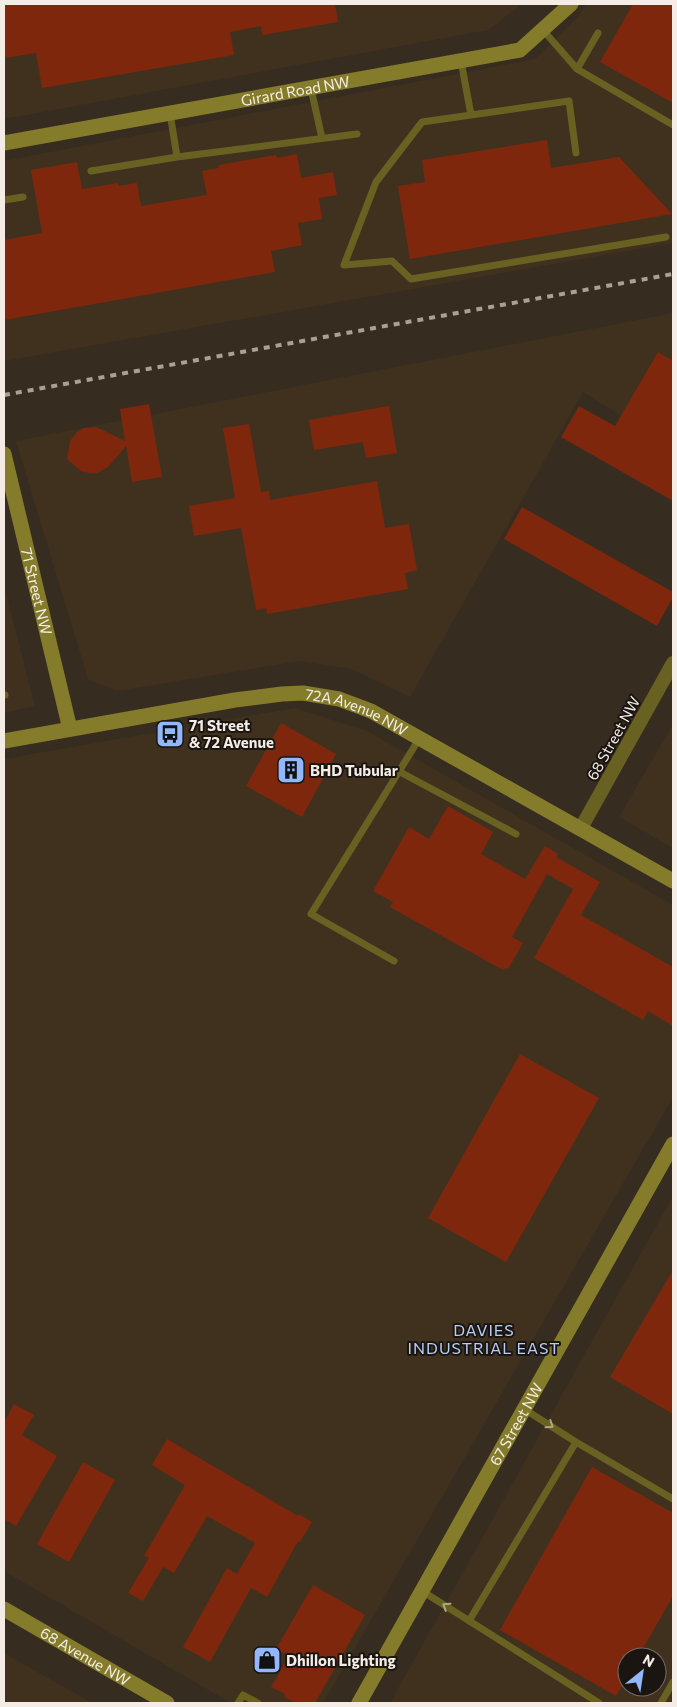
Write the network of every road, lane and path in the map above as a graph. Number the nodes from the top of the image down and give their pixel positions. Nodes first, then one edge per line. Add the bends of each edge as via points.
1 (571, 4) edge
2 (543, 29) junction
3 (598, 33) dead end
4 (461, 60) junction
5 (576, 69) junction
6 (311, 89) junction
7 (170, 113) junction
8 (471, 115) junction
9 (673, 125) edge
10 (357, 134) dead end
11 (322, 138) junction
12 (4, 143) edge
13 (576, 153) dead end
14 (177, 157) junction
15 (91, 171) dead end
16 (22, 197) dead end
17 (4, 200) edge
18 (666, 237) dead end
19 (4, 454) edge
20 (8, 488) edge
21 (673, 663) edge
22 (70, 729) junction
23 (419, 738) junction
24 (4, 740) edge
25 (400, 772) junction
26 (581, 828) junction
27 (516, 834) dead end
28 (673, 881) edge
29 (394, 961) dead end
30 (673, 1144) edge
31 (524, 1409) junction
32 (576, 1442) junction
33 (673, 1498) edge
34 (422, 1591) junction
35 (4, 1609) edge
36 (469, 1621) junction
37 (673, 1682) edge
38 (167, 1703) edge
39 (238, 1703) edge
40 (258, 1703) edge
41 (358, 1703) edge
42 (599, 1703) edge
43 (661, 1703) edge

1 - 2 street, Girard Road NW
2 - 4 street, Girard Road NW via 520,50
2 - 5 lane
3 - 5 lane
4 - 6 street, Girard Road NW
4 - 8 lane
5 - 9 lane
6 - 7 street, Girard Road NW
6 - 11 lane
7 - 12 street, Girard Road NW
7 - 14 lane
8 - 13 lane via 569,102
8 - 18 lane via 422,122 376,182 344,265 392,261 411,279
10 - 11 lane
11 - 14 lane
14 - 15 lane
16 - 17 lane
19 - 20 street, 71 Street NW
20 - 22 street, 71 Street NW
21 - 26 street, 68 Street NW
22 - 23 street, 72A Avenue NW via 235,700 303,693 354,704
22 - 24 street, 72A Avenue NW
23 - 25 lane
23 - 26 street, 72A Avenue NW
25 - 27 lane
25 - 29 lane via 311,914
26 - 28 street, 72A Avenue NW
30 - 31 street, 67 Street NW
31 -> 32 lane
31 - 34 street, 67 Street NW
32 - 33 lane
32 - 36 lane
36 -> 34 lane
34 - 41 street, 67 Street NW
35 - 38 street, 68 Avenue NW
36 - 42 lane
37 - 43 lane
39 - 40 lane via 243,1695

